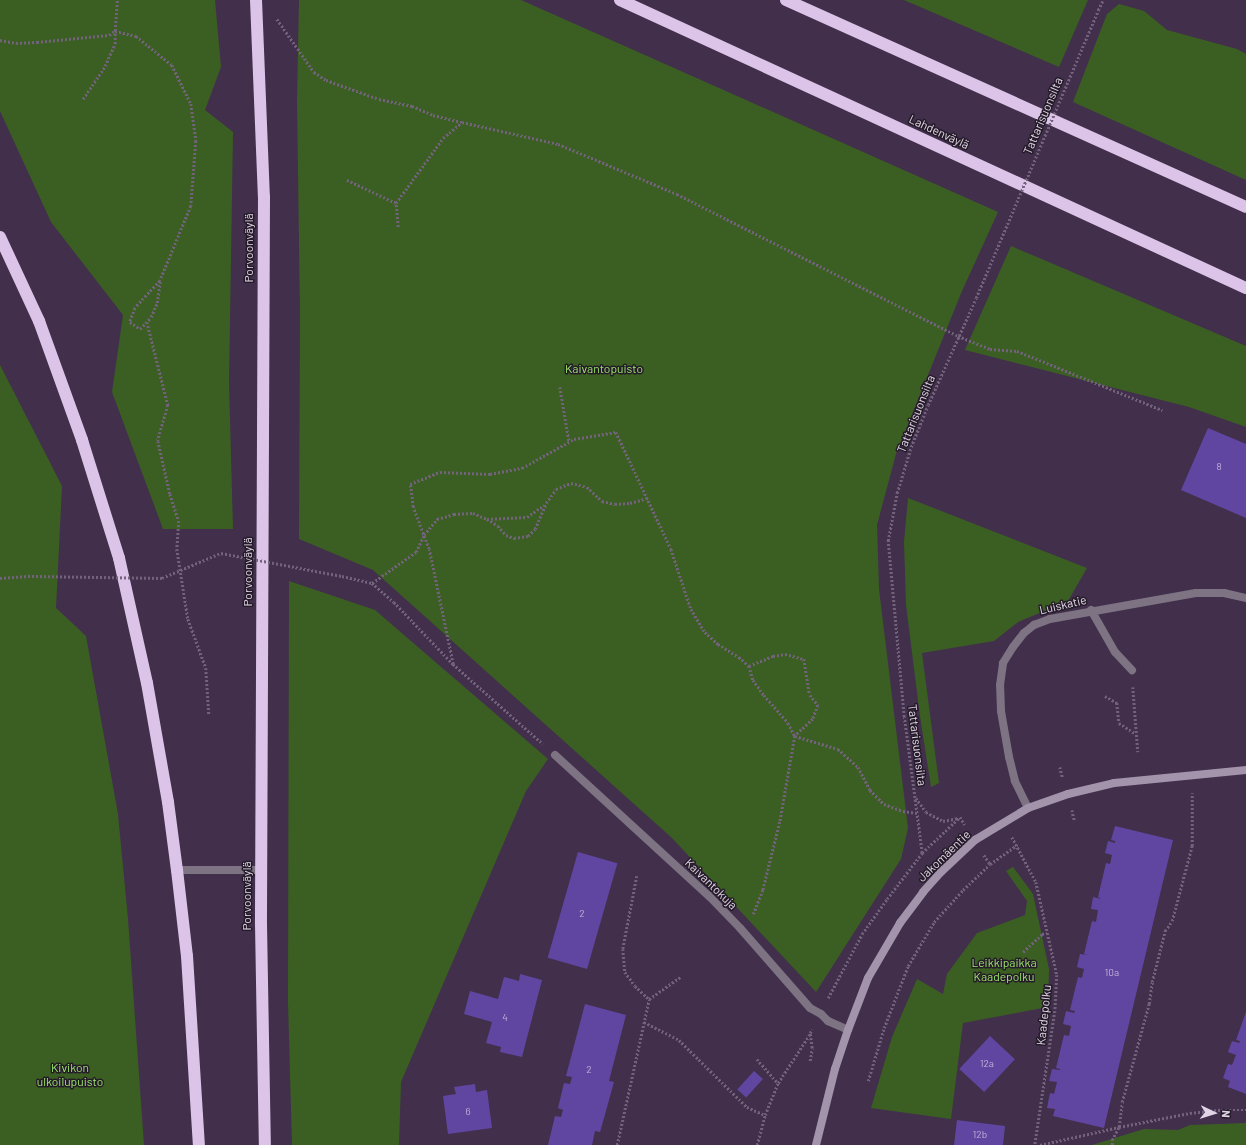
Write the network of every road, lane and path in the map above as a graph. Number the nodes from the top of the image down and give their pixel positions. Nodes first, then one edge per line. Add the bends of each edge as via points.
1 (117, 0) edge
2 (256, 0) edge
3 (620, 0) edge
4 (786, 0) edge
5 (1103, 0) edge
6 (273, 12) dead end
7 (115, 31) junction
8 (0, 40) edge
9 (84, 99) dead end
10 (462, 122) junction
11 (347, 180) dead end
12 (396, 203) junction
13 (1246, 207) edge
14 (398, 227) dead end
15 (0, 237) edge
16 (160, 281) junction
17 (1246, 288) edge
18 (147, 321) junction
19 (958, 336) junction
20 (560, 388) dead end
21 (1162, 410) dead end
22 (569, 441) junction
23 (648, 498) junction
24 (546, 503) junction
25 (487, 519) junction
26 (424, 535) junction
27 (0, 578) edge
28 (372, 583) junction
29 (1246, 598) edge
30 (1091, 610) junction
31 (453, 664) junction
32 (749, 666) junction
33 (1132, 670) dead end
34 (1105, 696) dead end
35 (1133, 708) dead end
36 (209, 714) dead end
37 (1137, 734) junction
38 (795, 736) junction
39 (1138, 752) dead end
40 (555, 755) joint
41 (1246, 770) edge
42 (1189, 775) junction
43 (915, 797) junction
44 (1028, 808) junction
45 (918, 813) junction
46 (922, 852) junction
47 (177, 870) junction
48 (261, 870) junction
49 (637, 876) dead end
50 (740, 928) junction
51 (1047, 932) junction
52 (1023, 952) dead end
53 (681, 977) dead end
54 (649, 999) junction
55 (821, 1014) junction
56 (644, 1022) junction
57 (848, 1030) junction
58 (810, 1033) junction
59 (757, 1059) dead end
60 (810, 1061) dead end
61 (868, 1080) dead end
62 (778, 1082) junction
63 (1246, 1110) edge
64 (765, 1115) junction
65 (1119, 1127) junction
66 (199, 1145) edge
67 (265, 1145) edge
68 (618, 1145) edge
69 (758, 1145) edge
70 (816, 1145) edge
71 (1035, 1145) edge
72 (1040, 1145) edge
73 (1112, 1145) edge

1 - 7 path
2 - 48 highway, Porvoonväylä via 264,197
3 - 17 highway, Lahdenväylä
4 - 13 highway
5 - 19 path, Tattarisuonsilta, bridge
6 - 10 path via 314,72 326,80 379,99 412,106 433,115
7 - 8 path via 92,37 37,42 16,43
7 - 9 path via 115,44 105,66
7 - 16 path via 136,36 172,65 191,104 196,141 190,206
10 - 12 path via 443,138
10 - 19 path via 558,144 677,194
11 - 12 path
12 - 14 path
15 - 47 highway via 39,321 82,440 119,558 147,683
16 - 18 path via 157,303
16 - 18 path via 135,308 130,322 140,328
18 - 36 path via 168,405 158,441 179,521 177,549 188,619 206,668
19 - 21 path via 990,349 1017,351
19 - 43 path, Tattarisuonsilta via 911,447 897,493 888,541 904,717
20 - 22 path
22 - 23 path via 616,432
22 - 26 path via 522,468 490,474 440,472 410,484 413,507
23 - 24 path via 615,504 602,501 587,487 571,483 556,490
23 - 32 path via 671,549 691,609 704,632
24 - 25 path via 527,516
24 - 25 path via 535,529 528,536 514,538 506,535
25 - 26 path via 473,513 454,514 437,519
26 - 28 path via 416,552
26 - 31 path
27 - 28 path, bridge via 162,578 221,553
28 - 31 path via 394,602
29 - 30 street, Luiskatie via 1224,593 1196,593
30 - 33 street via 1115,652
30 - 44 street, Luiskatie via 1034,625 1013,647 1003,663 1000,685 1001,711 1015,781
31 - 40 path
32 - 38 path via 753,680 788,723
32 - 38 path via 785,654 804,659 810,695 818,705 813,719
34 - 37 path via 1117,703 1119,722
35 - 37 path
37 - 39 path
38 - 45 path via 838,749 858,767 870,790 884,804
38 - 50 path via 780,822 763,890 751,921
40 - 50 street, Kaivantokuja via 709,896
41 - 42 street, Jakomäentie
42 - 44 street, Jakomäentie via 1114,783 1068,794
42 - 65 path via 1192,798 1192,846 1172,921 1165,931 1149,1004 1122,1102
43 - 45 path, Tattarisuonsilta
43 - 46 path via 926,812 943,821 960,818
44 - 57 street, Jakomäentie via 976,840 923,892 900,923 868,978
45 - 46 path, Tattarisuonsilta
46 - 55 path via 862,934 832,987
47 - 48 street
47 - 66 highway via 187,956
48 - 67 highway, Porvoonväylä
49 - 54 path via 623,949 625,972
50 - 55 street, Kaivantokuja via 810,1008
51 - 52 path
51 - 61 path, Kaadepolku via 1036,882 1017,845 990,864 962,890 934,922 908,966 884,1028
51 - 71 path, Kaadepolku via 1057,974 1055,1011
53 - 54 path
54 - 56 path
55 - 57 street, Kaivantokuja via 828,1021
55 - 58 path
56 - 64 path via 679,1040 747,1107
56 - 68 path
57 - 70 street, Jakomäentie via 835,1069
58 - 60 path
58 - 62 path
59 - 62 path
62 - 64 path
63 - 65 path via 1190,1113
64 - 69 path
65 - 72 path
65 - 73 path

